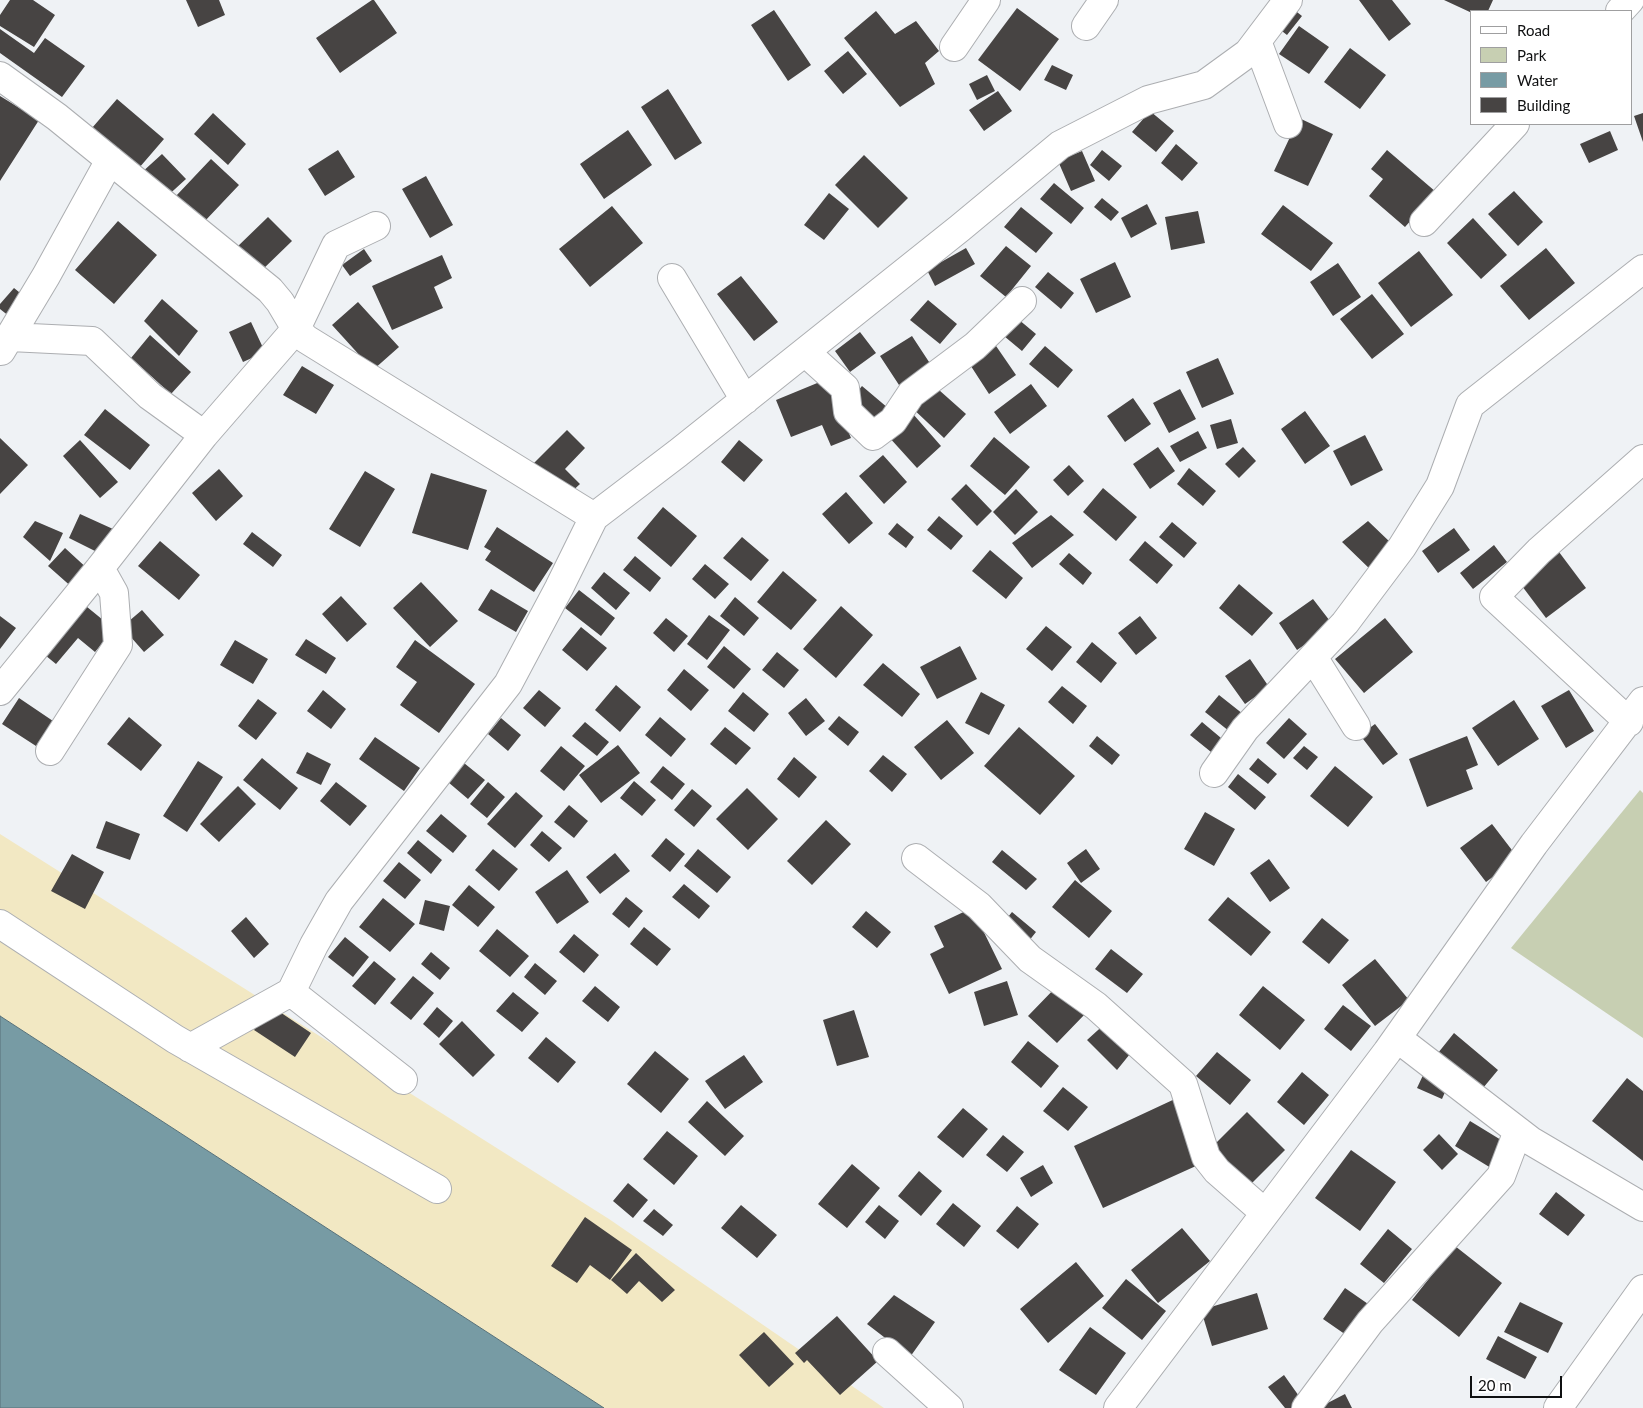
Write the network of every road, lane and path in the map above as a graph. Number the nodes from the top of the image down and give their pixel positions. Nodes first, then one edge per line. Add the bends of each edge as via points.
1 (986, 0) edge
2 (1104, 0) edge
3 (1288, 0) edge
4 (1630, 0) edge
5 (1621, 10) edge
6 (1086, 26) dead end
7 (1257, 41) junction
8 (954, 47) dead end
9 (0, 76) edge
10 (1288, 124) dead end
11 (1514, 125) edge
12 (110, 160) junction
13 (1424, 222) dead end
14 (376, 226) dead end
15 (1643, 269) edge
16 (672, 278) dead end
17 (1022, 301) dead end
18 (296, 329) junction
19 (5, 345) edge
20 (805, 352) junction
21 (744, 400) junction
22 (204, 435) junction
23 (1643, 459) edge
24 (594, 517) junction
25 (100, 568) junction
26 (1313, 657) junction
27 (0, 691) edge
28 (1636, 711) edge
29 (1356, 726) dead end
30 (50, 751) dead end
31 (1214, 772) dead end
32 (916, 858) dead end
33 (0, 924) edge
34 (291, 992) junction
35 (1397, 1038) junction
36 (190, 1048) junction
37 (403, 1080) dead end
38 (1518, 1131) junction
39 (437, 1189) dead end
40 (1643, 1207) edge
41 (1265, 1213) junction
42 (1643, 1289) edge
43 (888, 1352) dead end
44 (949, 1408) edge
45 (1118, 1408) edge
46 (1306, 1408) edge
47 (1558, 1408) edge

1 - 8 street
2 - 6 street
3 - 7 street
4 - 5 street
7 - 10 street
7 - 20 street via 1248,53 1204,84 1148,100 1060,145
9 - 12 street
11 - 13 street
12 - 18 street via 270,290
12 - 19 street
14 - 18 street via 336,245
15 - 26 street via 1470,405 1440,486 1402,547 1345,623
16 - 21 street
17 - 20 street via 975,346 912,394 893,421 873,436 848,412 845,388
18 - 22 street
18 - 24 street via 306,339
19 - 22 street via 92,341 150,396
20 - 21 street
21 - 24 street
22 - 25 street
23 - 28 street via 1539,551 1494,598
24 - 34 street via 508,684 338,901
25 - 27 street
25 - 30 street via 114,593 118,645
26 - 29 street
26 - 31 street via 1245,729
28 - 35 street via 1534,844
32 - 41 street via 979,906 1030,959 1096,1006 1183,1084 1206,1157 1217,1171
33 - 36 street
34 - 36 street
34 - 37 street
35 - 38 street
35 - 41 street
36 - 39 street
38 - 40 street via 1531,1142
38 - 46 street via 1501,1176 1370,1322
41 - 45 street
42 - 47 street
43 - 44 street

